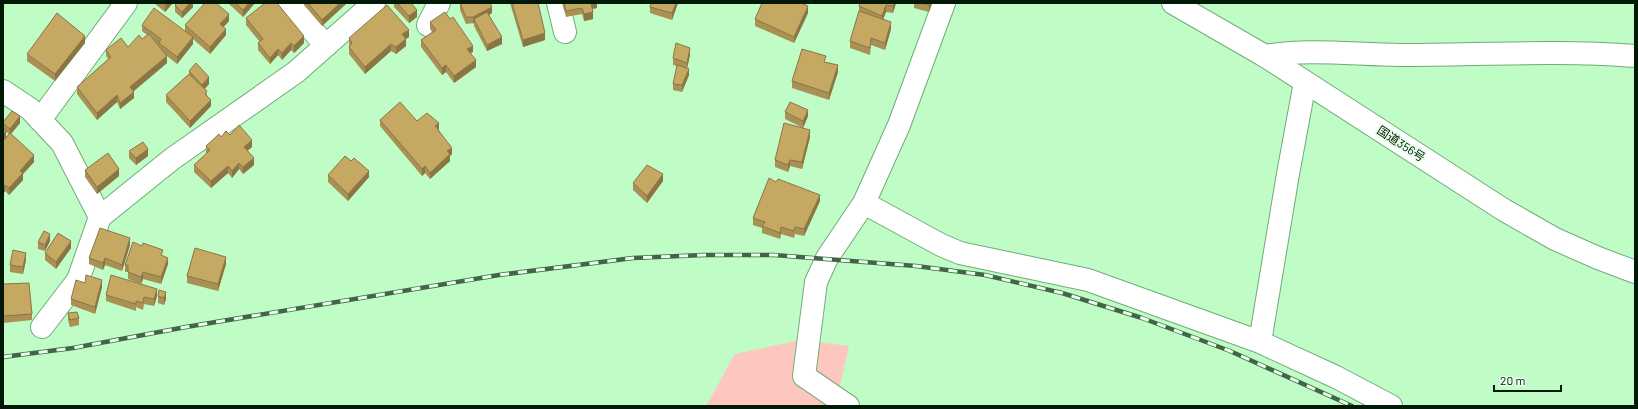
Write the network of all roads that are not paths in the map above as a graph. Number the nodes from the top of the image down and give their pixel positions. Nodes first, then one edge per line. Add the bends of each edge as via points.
1 (126, 3) edge
2 (289, 3) edge
3 (374, 3) edge
4 (439, 3) edge
5 (558, 3) edge
6 (944, 3) edge
7 (1173, 3) edge
8 (428, 25) dead end
9 (565, 32) dead end
10 (326, 46) junction
11 (1265, 56) junction
12 (1635, 56) edge
13 (1305, 82) junction
14 (3, 91) edge
15 (40, 120) junction
16 (864, 203) junction
17 (100, 217) junction
18 (1635, 272) edge
19 (42, 327) dead end
20 (1260, 342) junction
21 (848, 406) edge
22 (1391, 406) edge

1 - 15 main road
2 - 10 main road
3 - 10 main road
4 - 8 main road
5 - 9 main road
6 - 16 main road via 898,125
7 - 11 main road, 国道356号
10 - 17 main road via 296,72 172,159
11 - 12 main road via 1287,52 1400,55 1594,53
11 - 13 main road, 国道356号
13 - 18 main road, 国道356号 via 1504,210 1555,239
13 - 20 main road
14 - 15 main road via 30,109
15 - 17 main road via 62,143
16 - 20 main road via 960,253 1088,280
16 - 21 main road via 827,258 816,282 804,376
17 - 19 main road via 78,280
20 - 22 main road

